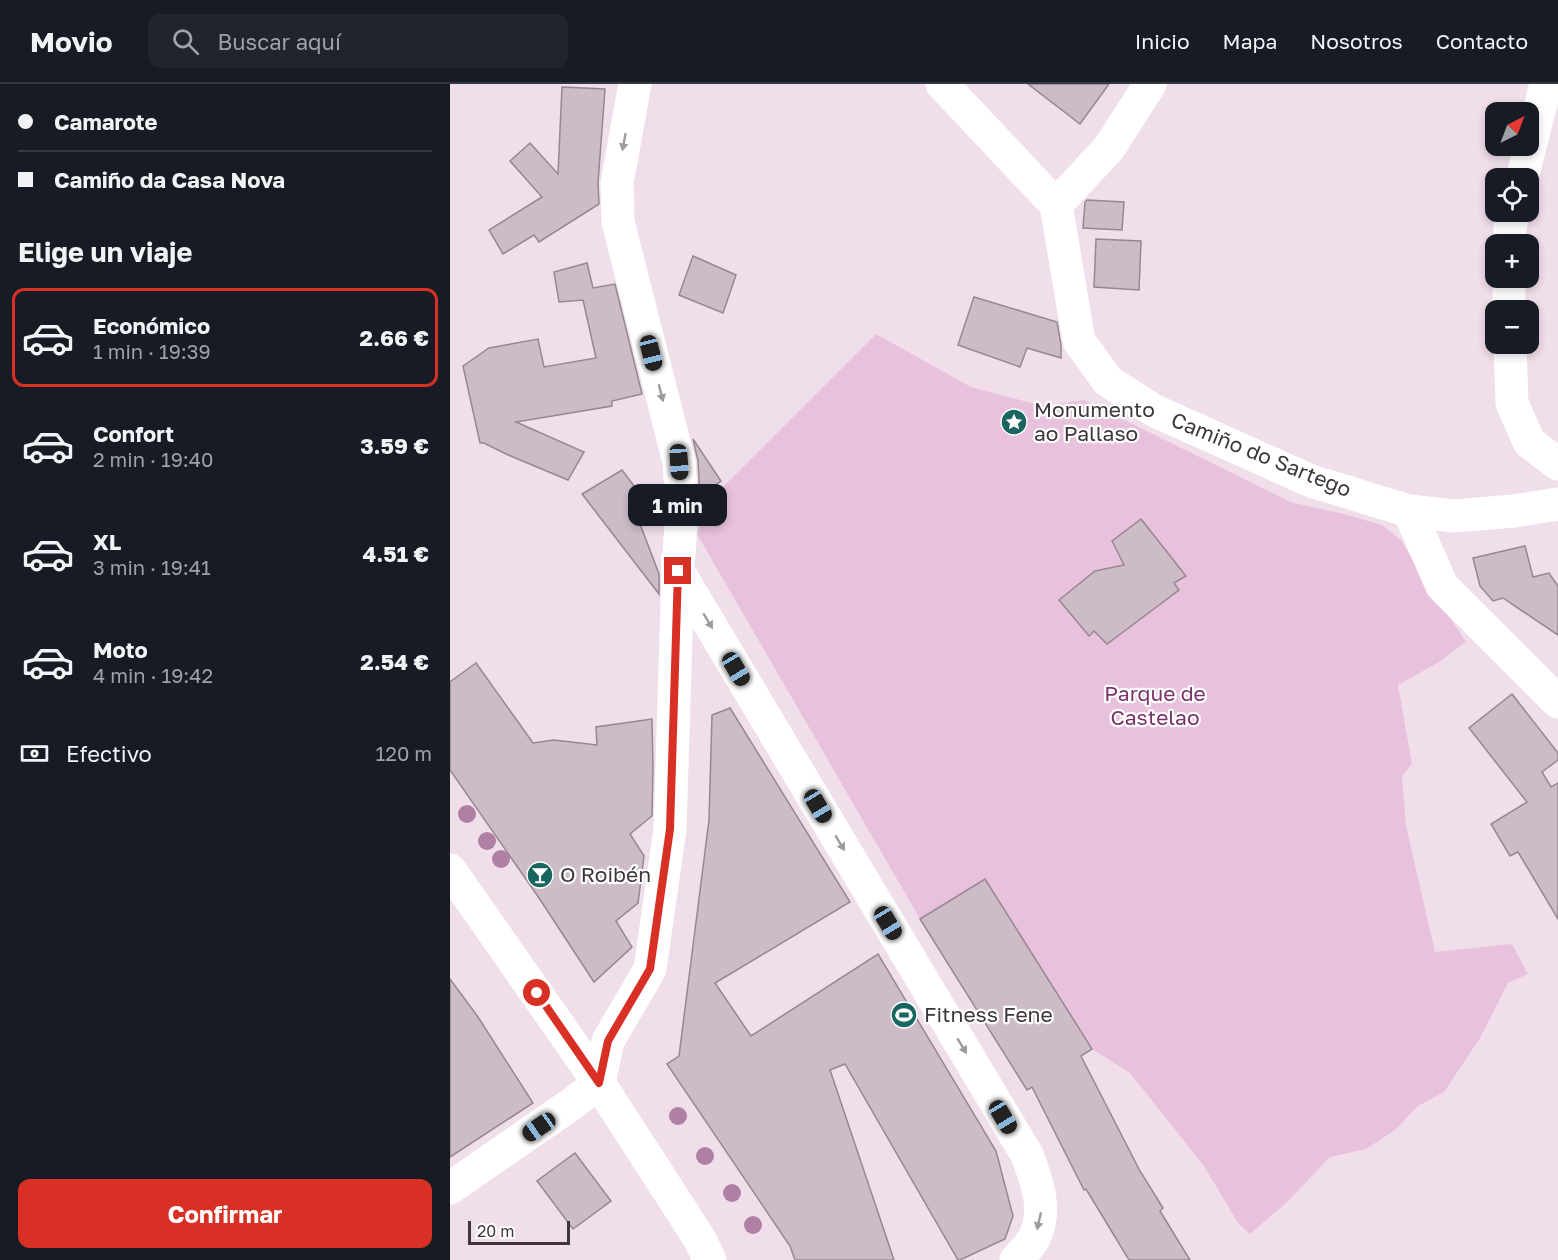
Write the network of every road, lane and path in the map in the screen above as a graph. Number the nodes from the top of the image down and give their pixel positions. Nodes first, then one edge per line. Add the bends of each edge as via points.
1 (635, 84) edge
2 (942, 84) edge
3 (1150, 84) edge
4 (1546, 84) edge
5 (1525, 168) edge
6 (1056, 206) junction
7 (1510, 354) edge
8 (1558, 464) edge
9 (1558, 504) edge
10 (1409, 511) junction
11 (678, 571) junction
12 (1558, 702) edge
13 (450, 870) edge
14 (599, 1083) junction
15 (450, 1188) edge
16 (710, 1260) edge
17 (1016, 1260) edge

1 -> 11 main road via 617,183 618,222 679,462 682,506
2 - 6 main road
3 - 6 main road via 1109,148
4 - 5 main road
6 - 10 main road, Camiño do Sartego via 1079,341 1108,381 1153,411 1311,481
7 - 8 main road via 1512,403 1529,442
9 - 10 main road, Camiño do Sartego via 1454,516
10 - 12 main road via 1442,586
11 - 14 main road via 670,829 650,969 608,1041
11 -> 17 main road via 1026,1155 1038,1185 1042,1216 1034,1239
13 - 14 main road
14 - 15 main road
14 - 16 main road

